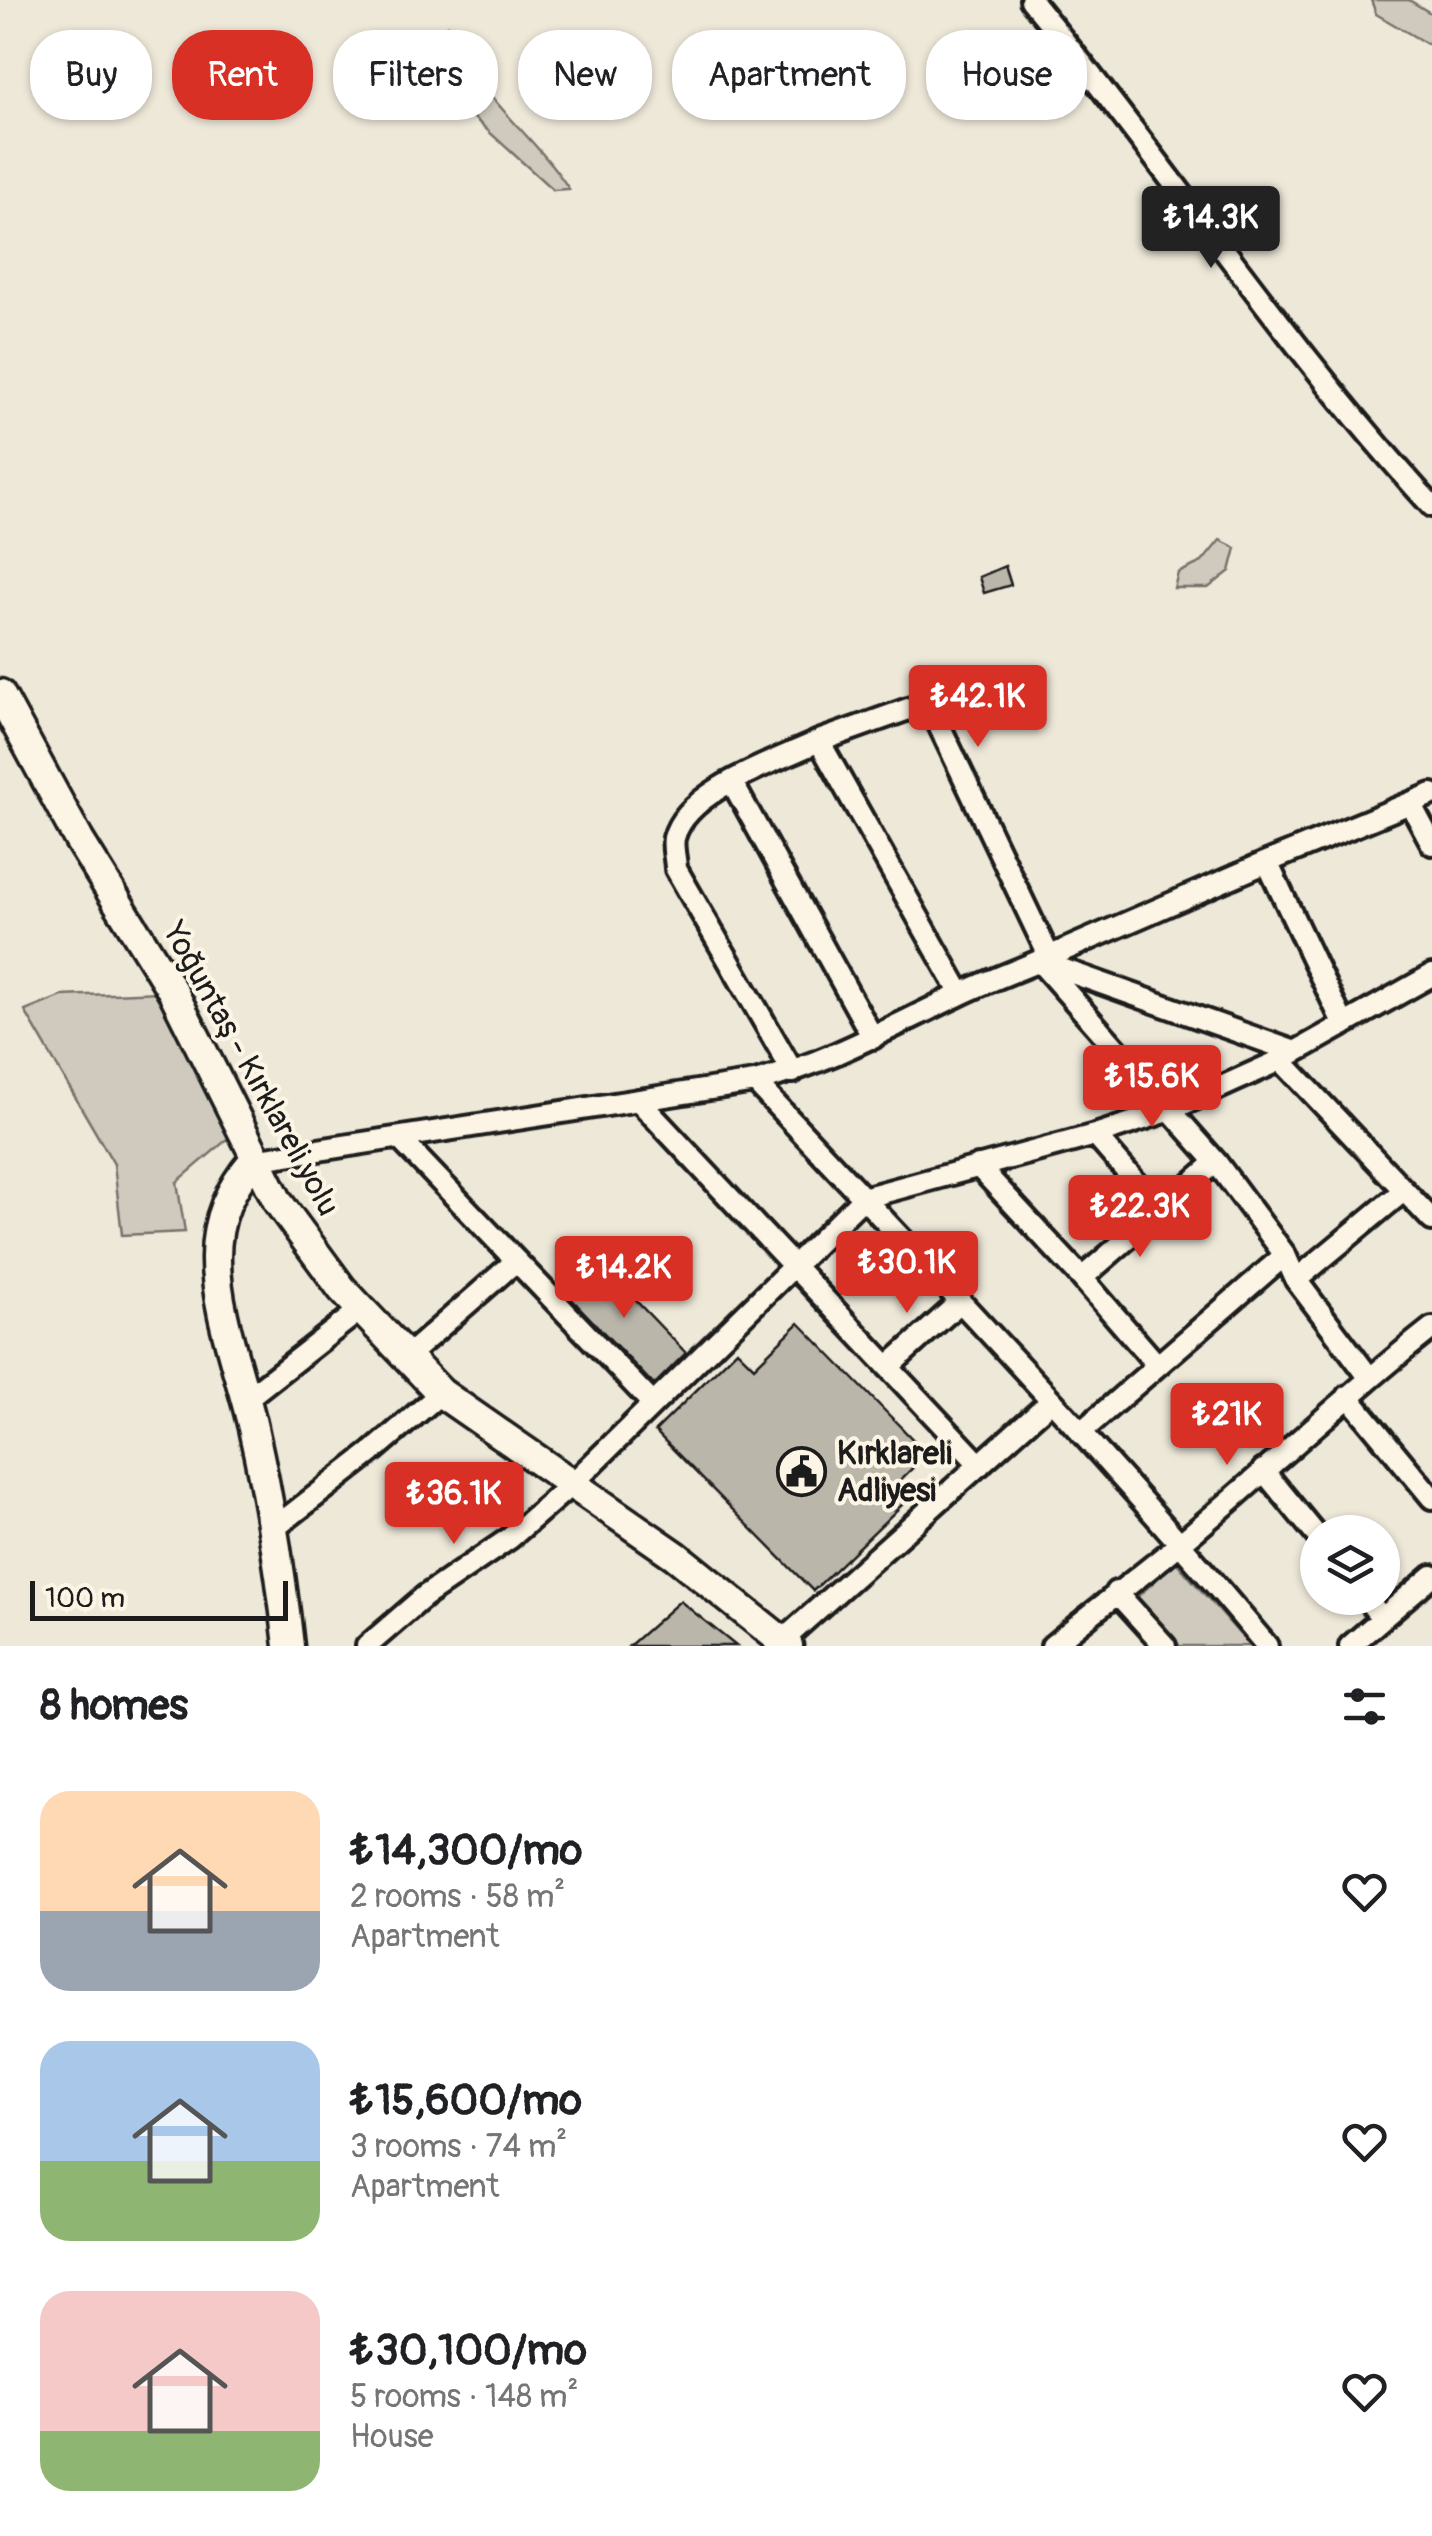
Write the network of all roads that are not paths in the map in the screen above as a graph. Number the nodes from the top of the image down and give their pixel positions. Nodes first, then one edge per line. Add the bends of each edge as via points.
1 (1031, 0) edge
2 (1432, 506) edge
3 (0, 694) edge
4 (819, 741) junction
5 (732, 782) junction
6 (1432, 794) edge
7 (1410, 803) junction
8 (1432, 844) edge
9 (1267, 862) junction
10 (1044, 958) junction
11 (1432, 975) edge
12 (962, 994) junction
13 (1344, 1025) junction
14 (873, 1038) junction
15 (1288, 1056) junction
16 (793, 1072) junction
17 (755, 1082) junction
18 (638, 1100) junction
19 (1168, 1110) junction
20 (1094, 1134) junction
21 (398, 1138) junction
22 (254, 1160) junction
23 (1216, 1162) junction
24 (978, 1166) junction
25 (1417, 1196) edge
26 (863, 1198) junction
27 (1159, 1209) junction
28 (1432, 1220) edge
29 (1285, 1255) junction
30 (516, 1261) junction
31 (794, 1266) junction
32 (1082, 1278) junction
33 (1296, 1280) junction
34 (960, 1302) junction
35 (362, 1309) junction
36 (1432, 1328) edge
37 (406, 1358) junction
38 (1157, 1365) junction
39 (888, 1367) junction
40 (1370, 1377) junction
41 (441, 1393) junction
42 (1348, 1396) junction
43 (246, 1398) junction
44 (1052, 1401) junction
45 (653, 1404) junction
46 (1082, 1432) junction
47 (980, 1464) junction
48 (1263, 1470) junction
49 (1424, 1473) edge
50 (572, 1484) junction
51 (1432, 1498) edge
52 (1300, 1516) edge
53 (272, 1530) junction
54 (1182, 1542) junction
55 (1432, 1576) edge
56 (1116, 1592) junction
57 (1380, 1615) edge
58 (1382, 1618) junction
59 (785, 1643) edge
60 (289, 1646) edge
61 (367, 1646) edge
62 (1052, 1646) edge
63 (1165, 1646) edge
64 (1267, 1646) edge
65 (1350, 1646) edge

1 - 2 street via 1303,354
3 - 22 street, Yoğuntaş - Kırklareli yolu via 173,992
4 - 5 street
4 - 10 street via 928,702
4 - 12 street
5 - 14 street
5 - 16 street via 692,806 674,838 676,869
6 - 7 street
7 - 8 street
7 - 9 street
9 - 10 street
9 - 13 street
10 - 12 street
10 - 15 street
10 - 19 street
11 - 13 street
12 - 14 street
13 - 15 street
14 - 16 street
15 - 19 street
15 - 25 street
16 - 17 street
17 - 18 street
17 - 26 street
18 - 21 street
18 - 31 street
19 - 20 street
19 - 23 street
20 - 24 street
20 - 27 street
21 - 22 street
21 - 30 street
22 - 35 street, Yoğuntaş - Kırklareli yolu via 311,1250
22 - 43 street via 226,1201 216,1255
23 - 27 street
23 - 29 street
24 - 26 street
24 - 32 street
25 - 28 street
25 - 33 street
26 - 31 street
26 - 34 street
27 - 32 street
29 - 33 street
29 - 38 street
30 - 37 street
30 - 45 street
31 - 39 street
31 - 45 street
32 - 38 street
33 - 40 street
34 - 39 street
34 - 44 street
35 - 37 street, Yoğuntaş - Kırklareli yolu
35 - 43 street
36 - 40 street
37 - 41 street, Yoğuntaş - Kırklareli yolu
38 - 46 street
39 - 47 street
40 - 42 street
41 - 50 street, Yoğuntaş - Kırklareli yolu
41 - 53 street
42 - 48 street
42 - 49 street
43 - 53 street
44 - 46 street
44 - 47 street
45 - 50 street
46 - 54 street
47 - 59 street
48 - 52 street
48 - 54 street
49 - 51 street
50 - 59 street, Yoğuntaş - Kırklareli yolu
50 - 61 street
53 - 60 street
54 - 56 street
54 - 64 street
55 - 58 street
56 - 62 street
56 - 63 street
57 - 58 street
58 - 65 street

